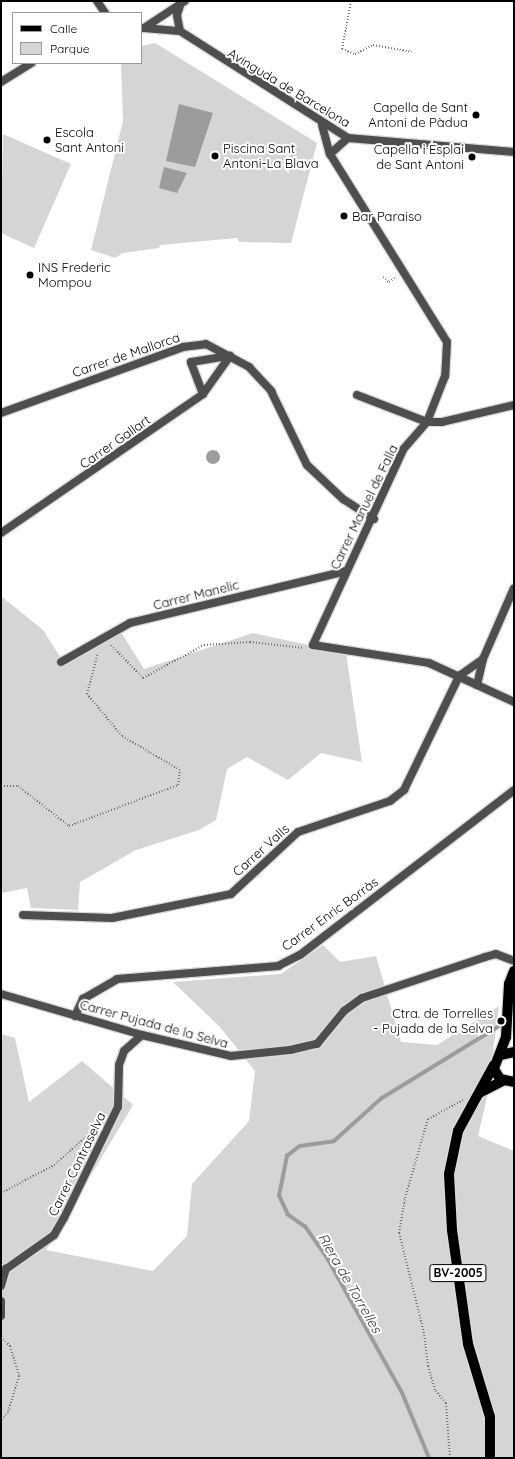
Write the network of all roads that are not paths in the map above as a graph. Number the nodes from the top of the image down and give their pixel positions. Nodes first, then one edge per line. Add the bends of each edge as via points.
1 (97, 1) edge
2 (182, 4) edge
3 (104, 12) edge
4 (143, 28) edge
5 (180, 31) junction
6 (29, 64) edge
7 (1, 82) edge
8 (322, 124) junction
9 (348, 138) junction
10 (514, 152) edge
11 (330, 154) junction
12 (230, 356) junction
13 (203, 394) junction
14 (356, 395) dead end
15 (514, 405) edge
16 (1, 413) edge
17 (427, 422) junction
18 (374, 519) junction
19 (1, 533) edge
20 (346, 571) junction
21 (514, 588) edge
22 (483, 659) junction
23 (61, 662) dead end
24 (459, 676) junction
25 (477, 685) junction
26 (514, 702) edge
27 (514, 790) edge
28 (24, 914) dead end
29 (514, 961) edge
30 (514, 971) edge
31 (1, 994) edge
32 (74, 1016) junction
33 (508, 1021) junction
34 (142, 1035) junction
35 (514, 1038) edge
36 (514, 1052) edge
37 (500, 1055) junction
38 (494, 1065) junction
39 (503, 1081) junction
40 (514, 1082) edge
41 (479, 1094) junction
42 (1, 1286) edge
43 (1, 1301) edge
44 (1, 1316) edge
45 (490, 1458) edge

1 - 3 street
2 - 4 street
2 - 5 street via 177,15
4 - 5 street
5 - 8 street, Avinguda de Barcelona
6 - 7 street
8 - 9 street, Avinguda de Barcelona
8 - 11 street, Carrer Manuel de Falla
9 - 10 street, Avinguda de Barcelona
9 - 11 street
11 - 17 street, Carrer Manuel de Falla via 447,342 445,376
12 - 13 street, Carrer Gallart
12 - 13 street via 191,362
12 - 16 street, Carrer de Mallorca via 206,344 183,346
12 - 18 street, Carrer de Mallorca via 249,367 271,391 307,465 343,498
13 - 19 street, Carrer Gallart
14 - 17 street
15 - 17 street via 442,422
17 - 18 street, Carrer Manuel de Falla via 403,450
18 - 20 street, Carrer Manuel de Falla
20 - 23 street, Carrer Manelic via 130,623
20 - 24 street, Carrer Manuel de Falla via 313,645 429,663
21 - 22 street
22 - 24 street, Carrer Valls
22 - 25 street
24 - 25 street
24 - 28 street, Carrer Valls via 404,790 390,801 298,832 232,894 112,918
25 - 26 street
27 - 32 street, Carrer Enric Borràs via 300,955 278,966 117,979 83,999
29 - 34 street, Carrer Pujada de la Selva via 496,954 362,998 344,1011 317,1044 290,1050 231,1056
30 - 33 main road, BV-2005 via 510,984
31 - 32 street, Carrer Pujada de la Selva
32 - 34 street, Carrer Pujada de la Selva
33 - 35 main road, BV-2005
33 - 37 main road, BV-2005
34 - 42 street, Carrer Contraselva via 124,1051 119,1065 118,1107 64,1218 54,1235 6,1269
36 - 37 main road
37 - 38 main road, BV-2005
38 - 39 main road via 496,1075
38 - 41 main road, BV-2005
39 - 40 main road
39 - 41 main road
41 - 45 main road, BV-2005 via 452,1150 449,1200 468,1344 491,1427
43 - 44 street

